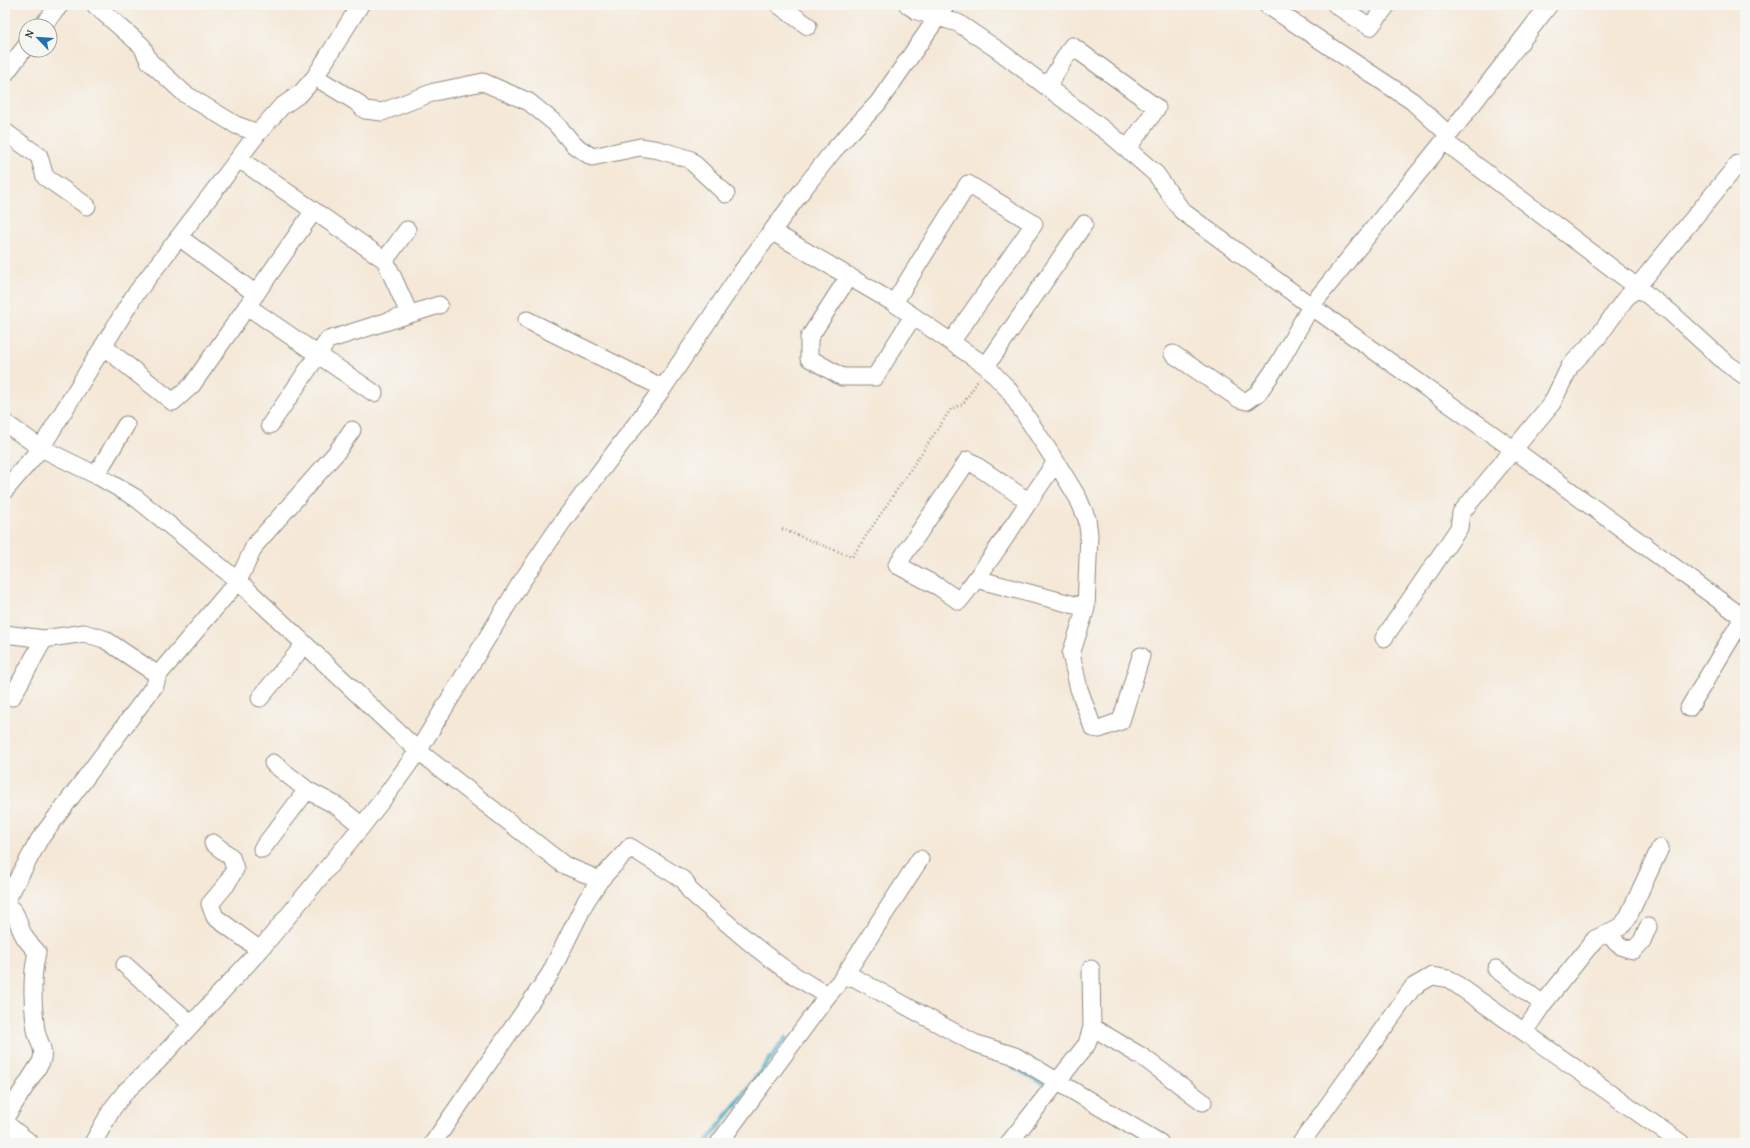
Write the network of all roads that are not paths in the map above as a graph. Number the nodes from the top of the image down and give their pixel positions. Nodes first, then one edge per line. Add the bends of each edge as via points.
1 (60, 5) edge
2 (95, 5) edge
3 (359, 5) edge
4 (779, 5) edge
5 (908, 5) edge
6 (1267, 5) edge
7 (1336, 5) edge
8 (1387, 5) edge
9 (1549, 5) edge
10 (942, 11) edge
11 (49, 18) edge
12 (808, 26) dead end
13 (18, 57) edge
14 (5, 74) edge
15 (315, 76) junction
16 (1047, 87) junction
17 (5, 132) edge
18 (258, 133) junction
19 (1446, 138) junction
20 (1127, 149) junction
21 (239, 159) junction
22 (1745, 169) edge
23 (726, 194) dead end
24 (87, 206) dead end
25 (313, 212) junction
26 (1084, 224) dead end
27 (407, 230) dead end
28 (773, 232) junction
29 (179, 237) junction
30 (385, 260) junction
31 (849, 276) junction
32 (1637, 287) junction
33 (252, 300) junction
34 (894, 303) junction
35 (439, 305) dead end
36 (1311, 306) junction
37 (409, 313) junction
38 (913, 316) junction
39 (527, 320) dead end
40 (951, 342) junction
41 (102, 346) junction
42 (317, 354) junction
43 (1173, 354) dead end
44 (986, 366) junction
45 (1745, 376) edge
46 (663, 388) junction
47 (374, 393) dead end
48 (5, 423) edge
49 (270, 424) dead end
50 (126, 425) dead end
51 (352, 430) dead end
52 (41, 448) junction
53 (1513, 449) junction
54 (1056, 462) junction
55 (96, 475) junction
56 (5, 490) edge
57 (1028, 501) junction
58 (976, 579) junction
59 (238, 581) junction
60 (1086, 608) junction
61 (1743, 614) edge
62 (6, 635) edge
63 (1384, 638) dead end
64 (44, 639) junction
65 (305, 644) junction
66 (1141, 656) dead end
67 (158, 675) junction
68 (12, 697) dead end
69 (260, 698) dead end
70 (1689, 708) dead end
71 (418, 751) junction
72 (273, 763) dead end
73 (307, 790) junction
74 (362, 826) junction
75 (213, 843) dead end
76 (1660, 848) dead end
77 (262, 849) dead end
78 (920, 859) dead end
79 (600, 880) junction
80 (5, 904) edge
81 (1648, 927) dead end
82 (1610, 932) junction
83 (260, 950) junction
84 (125, 965) dead end
85 (1496, 968) dead end
86 (1091, 969) dead end
87 (842, 979) junction
88 (828, 995) junction
89 (1543, 1004) junction
90 (191, 1024) junction
91 (1092, 1027) junction
92 (1524, 1032) junction
93 (1058, 1082) junction
94 (1203, 1102) dead end
95 (5, 1118) edge
96 (5, 1123) edge
97 (30, 1143) edge
98 (93, 1143) edge
99 (433, 1143) edge
100 (719, 1143) edge
101 (1008, 1143) edge
102 (1160, 1143) edge
103 (1301, 1143) edge
104 (1681, 1143) edge

1 - 11 street
2 - 18 street via 142,46 149,61 185,94 236,125
3 - 15 street
4 - 12 street
5 - 10 street via 917,11
6 - 19 street via 1412,101
7 - 8 street via 1370,27
9 - 19 street
10 - 16 street
10 - 28 street via 878,103 833,152
13 - 14 street
15 - 18 street via 301,93 281,107
15 - 23 street via 365,110 382,112 434,92 483,82 529,102 556,124 574,145 592,157 640,147 659,150 689,159
16 - 20 street
16 - 20 street via 1072,46 1157,108
17 - 24 street via 39,156 45,177
18 - 21 street
19 - 32 street
19 - 36 street
20 - 36 street via 1156,174 1182,211
21 - 25 street
21 - 29 street
22 - 32 street via 1738,164
25 - 30 street
25 - 33 street
26 - 44 street
27 - 30 street
28 - 31 street
28 - 46 street via 740,274
29 - 33 street
29 - 41 street via 134,296
30 - 37 street
31 - 34 street
31 - 38 street via 809,338 810,358 842,376 875,377
32 - 45 street via 1670,312 1726,363
32 - 53 street via 1625,299 1598,337 1570,366 1552,403
33 - 41 street via 192,385 173,402
33 - 42 street
34 - 38 street
34 - 40 street via 968,184 1034,224
35 - 37 street
36 - 43 street via 1279,363 1258,393 1247,401 1239,399
36 - 53 street
37 - 42 street via 328,340
38 - 40 street
39 - 46 street
40 - 44 street
41 - 52 street
42 - 47 street
42 - 49 street
44 - 54 street via 1008,389
46 - 71 street via 535,561
48 - 52 street
50 - 55 street
51 - 59 street via 336,453 255,545
52 - 55 street
52 - 56 street
53 - 61 street
53 - 63 street via 1461,513 1459,528
54 - 57 street
54 - 60 street via 1088,519
55 - 59 street via 136,498
57 - 58 street
57 - 58 street via 968,460 897,565 959,601
58 - 60 street
59 - 65 street
59 - 67 street
60 - 66 street via 1071,654 1079,689 1093,728 1098,729 1121,720
61 - 70 street
62 - 64 street
64 - 67 street via 84,633 97,637 121,649
64 - 68 street
65 - 69 street
65 - 71 street
67 - 80 street via 155,685 39,840
71 - 74 street
71 - 79 street via 564,865
72 - 73 street
73 - 74 street via 337,806
73 - 77 street
74 - 83 street
75 - 83 street via 231,857 235,869 210,904 215,917
76 - 82 street via 1628,917 1622,926
78 - 87 street
79 - 88 street via 630,847 685,881 690,891 767,956 802,982
79 - 99 street via 586,901 550,974
80 - 95 street via 15,911 26,940 37,952 33,971 33,1003 36,1032 44,1054
81 - 82 street via 1642,941 1634,950 1624,949 1614,942
82 - 89 street via 1595,939
83 - 90 street
84 - 90 street
85 - 89 street
86 - 91 street
87 - 88 street
87 - 93 street via 853,978 974,1043 1015,1056
88 - 100 street
89 - 92 street
90 - 98 street via 157,1062 126,1091 112,1109
91 - 93 street via 1087,1044
91 - 94 street via 1144,1058
92 - 103 street via 1449,979 1432,976 1424,979 1413,987
92 - 104 street
93 - 101 street
93 - 102 street
96 - 97 street

